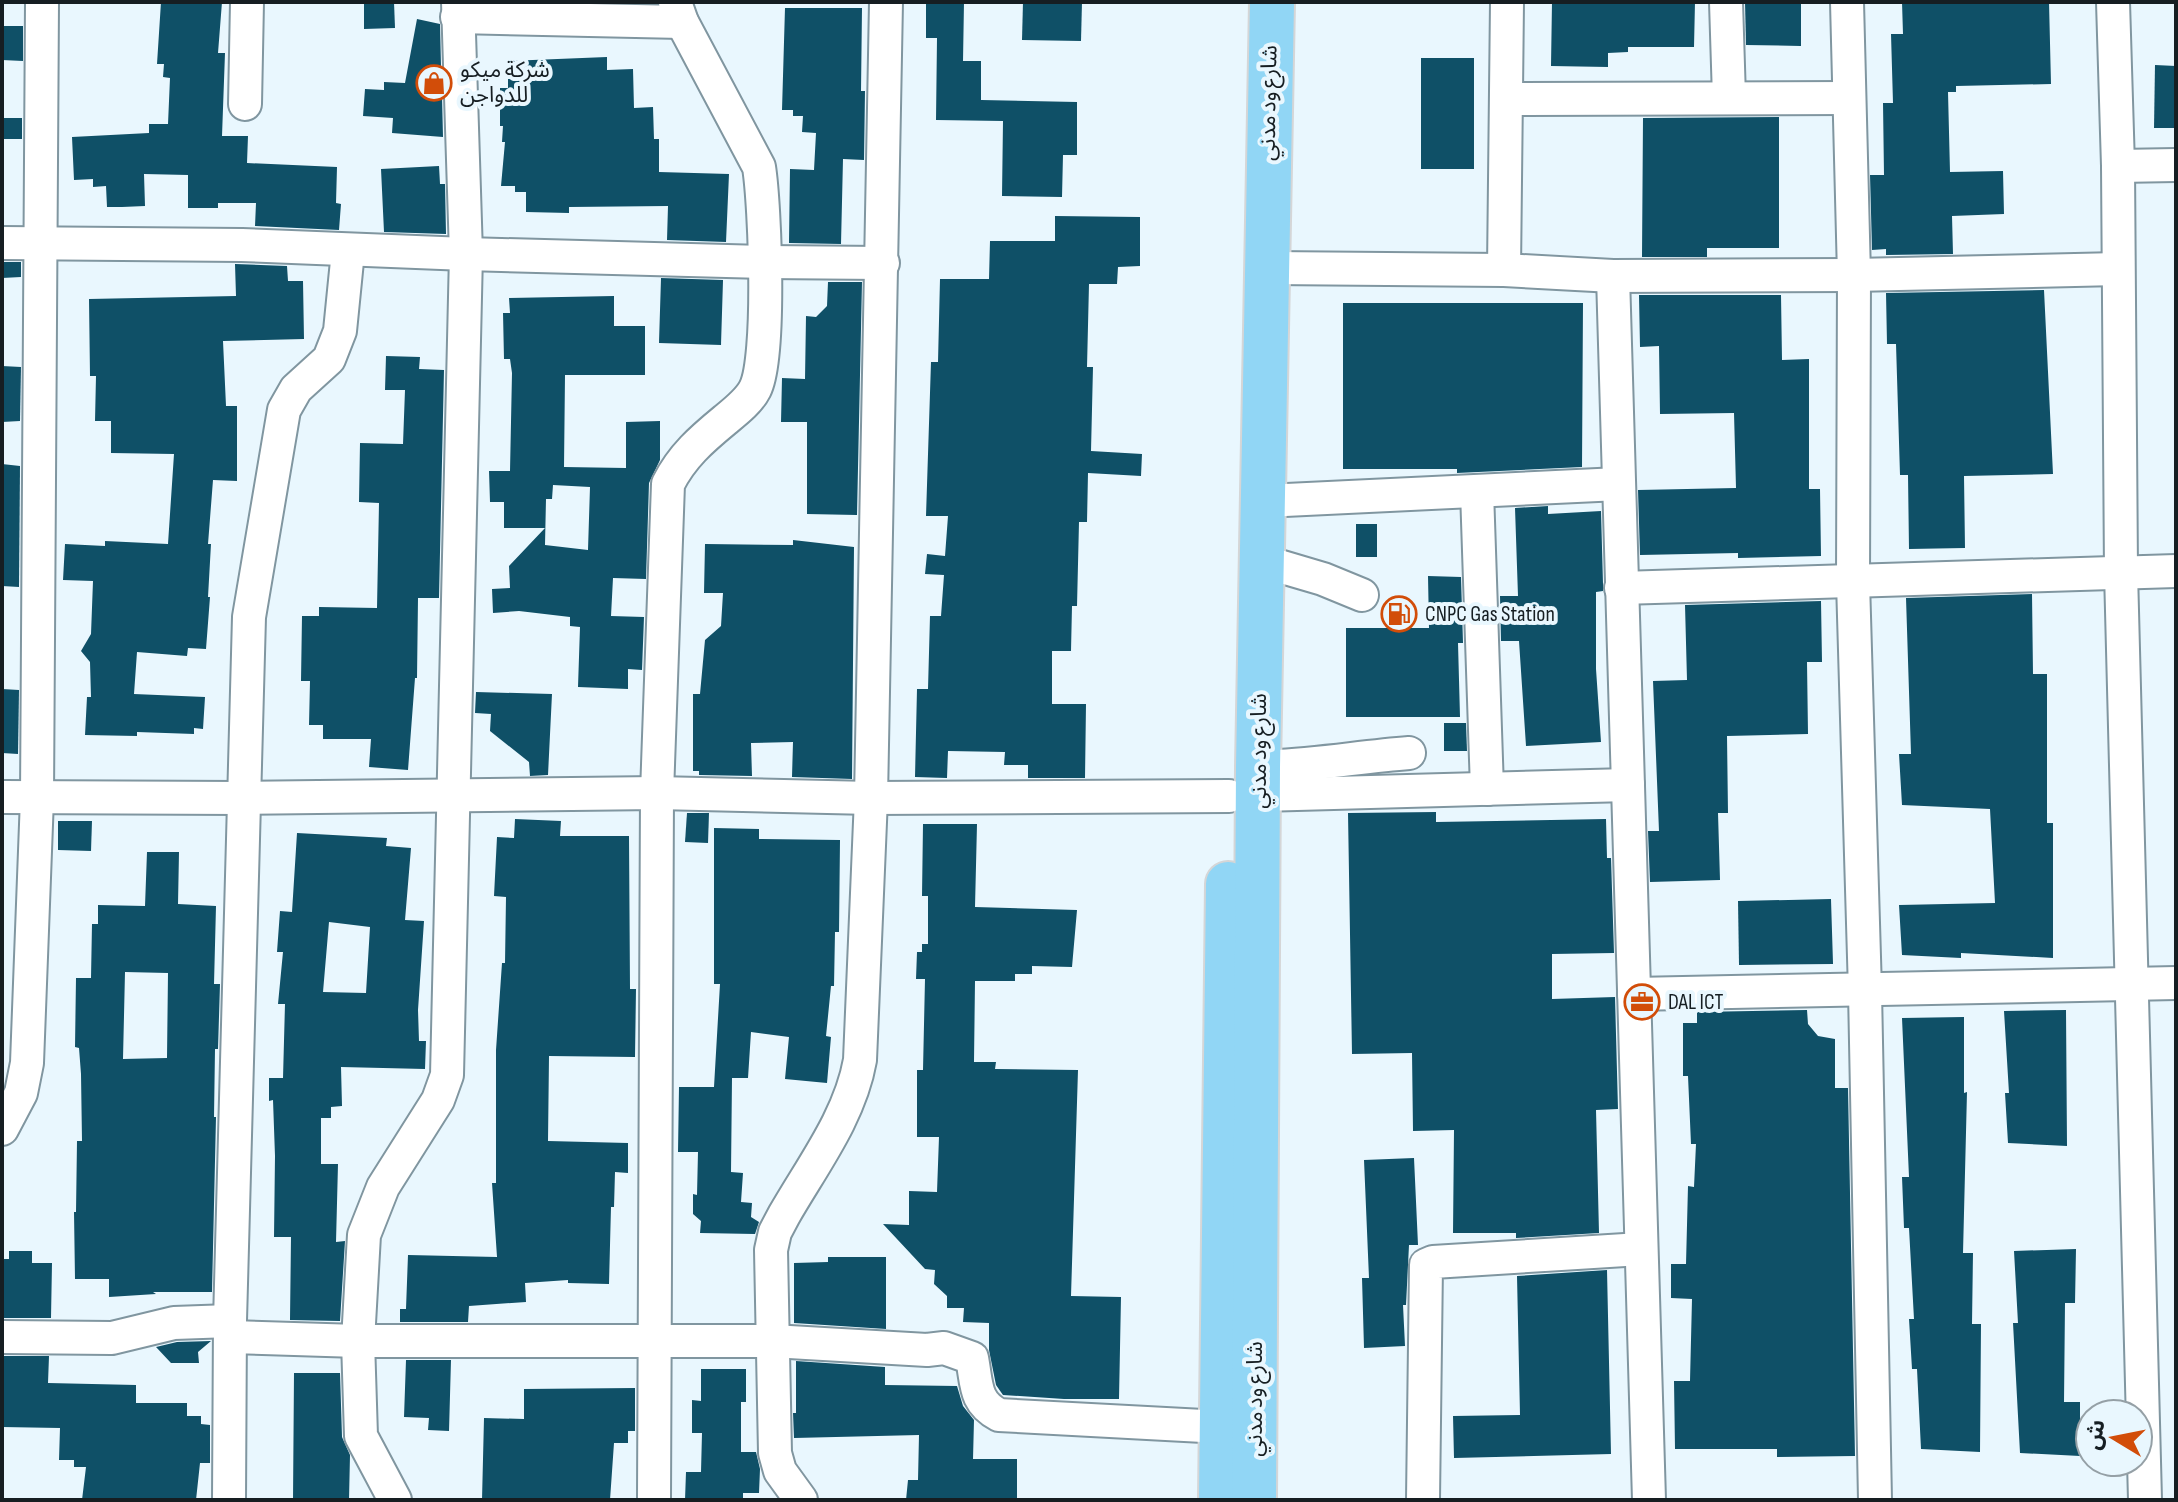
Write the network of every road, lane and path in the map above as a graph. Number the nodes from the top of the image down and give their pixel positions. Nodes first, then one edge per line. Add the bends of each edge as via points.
1 (42, 2) edge
2 (247, 2) edge
3 (886, 2) edge
4 (1242, 2) edge
5 (1272, 2) edge
6 (1507, 2) edge
7 (1726, 2) edge
8 (1847, 2) edge
9 (2113, 2) edge
10 (458, 9) edge
11 (678, 12) edge
12 (1729, 98) junction
13 (1849, 98) junction
14 (1506, 99) junction
15 (245, 104) dead end
16 (2176, 165) edge
17 (2118, 166) junction
18 (2, 243) edge
19 (41, 243) junction
20 (348, 251) junction
21 (466, 254) junction
22 (765, 262) junction
23 (883, 263) junction
24 (1267, 268) junction
25 (2118, 269) junction
26 (1504, 270) junction
27 (1854, 275) junction
28 (1613, 276) junction
29 (1619, 484) junction
30 (1477, 491) junction
31 (1264, 501) junction
32 (1262, 561) junction
33 (2176, 571) edge
34 (2121, 572) junction
35 (1853, 582) junction
36 (1621, 588) junction
37 (1362, 595) dead end
38 (1409, 753) dead end
39 (1628, 785) junction
40 (1249, 786) junction
41 (1487, 789) junction
42 (657, 793) junction
43 (455, 796) junction
44 (2, 797) edge
45 (37, 798) junction
46 (242, 798) junction
47 (871, 798) junction
48 (2176, 983) edge
49 (2131, 984) junction
50 (1865, 991) junction
51 (1634, 994) junction
52 (2, 1129) edge
53 (1641, 1249) junction
54 (230, 1329) junction
55 (2, 1337) edge
56 (358, 1341) junction
57 (772, 1341) junction
58 (654, 1342) junction
59 (1222, 1427) junction
60 (229, 1500) edge
61 (395, 1500) edge
62 (654, 1500) edge
63 (801, 1500) edge
64 (1221, 1500) edge
65 (1254, 1500) edge
66 (1423, 1500) edge
67 (1649, 1500) edge
68 (1875, 1500) edge
69 (2145, 1500) edge

1 - 19 street
2 - 15 street
3 - 23 street
4 - 40 highway, شارع ود مدني
5 - 24 highway, شارع ود مدني
6 - 14 street
7 - 12 street
8 - 13 street
9 - 17 street
10 - 11 street
10 - 21 street
11 - 22 street via 759,167
12 - 13 street
12 - 14 street
13 - 27 street
14 - 26 street
16 - 17 street
17 - 25 street
18 - 19 street
19 - 20 street
19 - 45 street
20 - 21 street
20 - 46 street via 340,331 329,359 296,389 284,410 249,617
21 - 22 street
21 - 43 street
22 - 23 street
22 - 42 street via 762,366 755,389 677,465 668,484
23 - 47 street
24 - 26 street
24 - 31 highway, شارع ود مدني
25 - 27 street
25 - 34 street
26 - 28 street
27 - 28 street
27 - 35 street
28 - 29 street
29 - 30 street
29 - 36 street
30 - 31 street
30 - 41 street
31 - 32 highway, شارع ود مدني
32 - 37 street
32 - 40 highway, شارع ود مدني
33 - 34 street
34 - 35 street
34 - 49 street
35 - 36 street
35 - 50 street
36 - 39 street
38 - 40 street via 1311,766
39 - 41 street
39 - 51 street
40 - 41 street
40 - 47 street
40 - 59 highway, شارع ود مدني
40 - 65 highway, شارع ود مدني
42 - 43 street
42 - 47 street
42 - 58 street
43 - 46 street
43 - 56 street via 447,1075 438,1100 383,1187 364,1235
44 - 45 street
45 - 46 street
45 - 52 street via 27,1063 21,1093
46 - 54 street
47 - 57 street via 856,1084 775,1232
48 - 49 street
49 - 50 street
49 - 69 street
50 - 51 street
50 - 68 street
51 - 53 street
53 - 66 street via 1426,1265
53 - 67 street
54 - 55 street via 174,1323 112,1338
54 - 56 street
54 - 60 street
56 - 58 street
56 - 61 street via 361,1436
57 - 58 street
57 - 59 street via 944,1348 972,1358 980,1400 999,1415
57 - 63 street via 775,1453 780,1471
58 - 62 street
59 - 64 highway, شارع ود مدني

